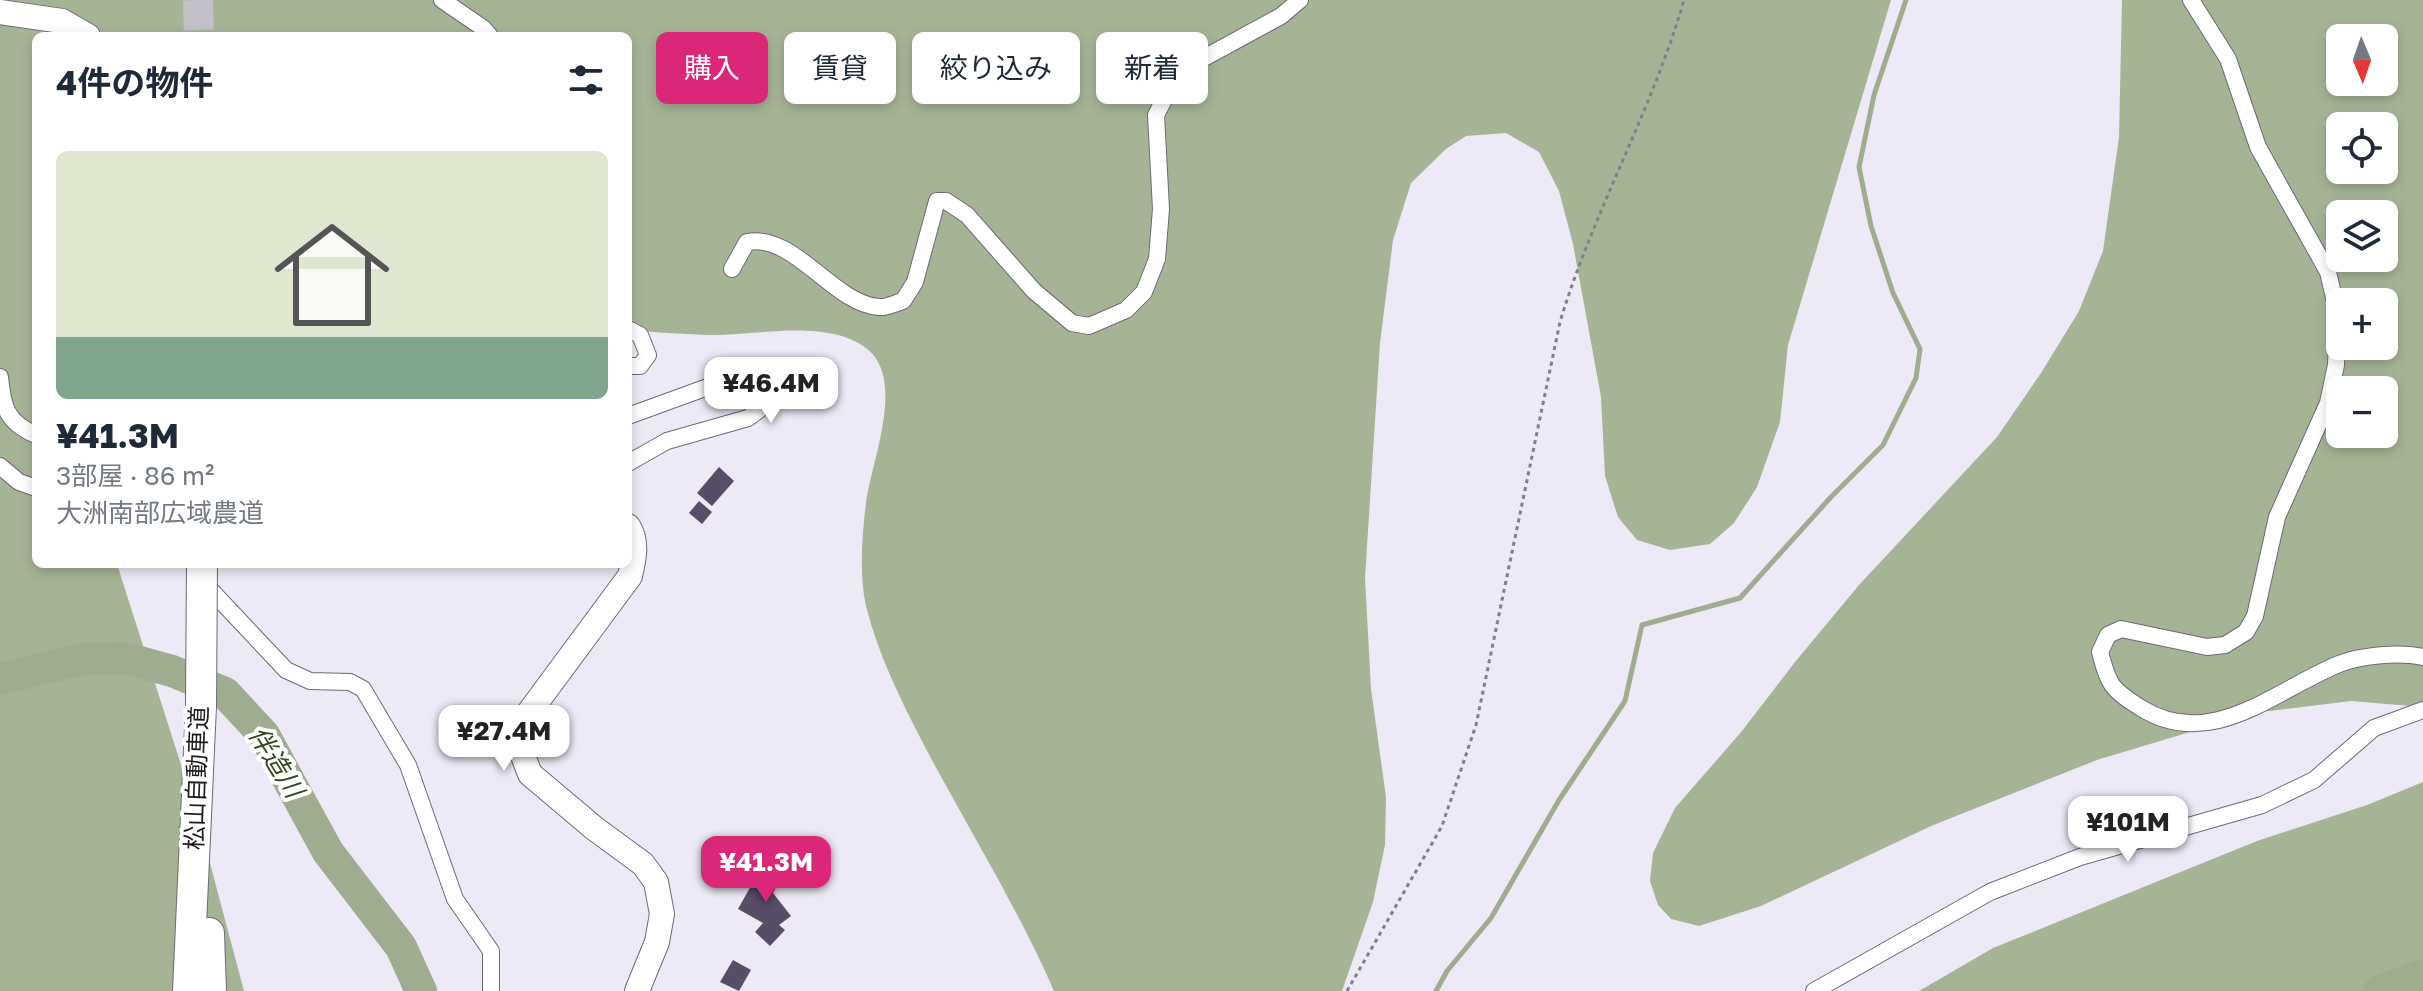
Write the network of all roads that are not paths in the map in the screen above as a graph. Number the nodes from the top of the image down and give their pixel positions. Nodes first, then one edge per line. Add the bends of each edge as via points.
1 (442, 0) edge
2 (1300, 0) edge
3 (2191, 0) edge
4 (0, 12) edge
5 (81, 32) edge
6 (486, 32) edge
7 (732, 269) dead end
8 (632, 331) edge
9 (632, 366) edge
10 (0, 377) edge
11 (632, 415) edge
12 (32, 433) edge
13 (632, 461) edge
14 (0, 466) edge
15 (32, 487) edge
16 (632, 532) edge
17 (191, 568) edge
18 (202, 568) edge
19 (2423, 657) edge
20 (2423, 710) edge
21 (200, 898) junction
22 (188, 991) edge
23 (211, 991) edge
24 (491, 991) edge
25 (637, 991) edge
26 (1814, 991) edge

1 - 6 street
2 - 7 street via 1202,59 1170,88 1156,115 1161,209 1157,259 1144,292 1126,310 1089,326 1072,323 1034,291 967,215 946,201 937,201 915,282 903,301 881,308 859,303 796,257 761,239 747,242
3 - 19 street via 2228,59 2258,147 2328,272 2338,315 2336,365 2328,403 2277,517 2255,616 2246,632 2225,645 2207,647 2121,629 2108,635 2100,652 2108,682 2161,720 2197,726 2240,714 2341,663 2402,653
4 - 5 street via 62,21
8 - 9 street via 640,335 648,355 640,366
10 - 12 street via 3,405 18,427
11 - 13 street via 716,384 746,380 763,397 759,410 748,418 667,441
14 - 15 street
16 - 25 street via 635,558 630,576 522,722 520,748 530,774 643,864 656,882 662,914
17 - 24 street via 286,670 310,681 350,682 363,689 408,765 455,899 491,951
18 - 21 highway, 松山自動車道, bridge
20 - 26 street via 2374,728 2314,780 2262,805 2080,857 1990,892
21 - 22 highway, 松山自動車道
21 - 23 highway

